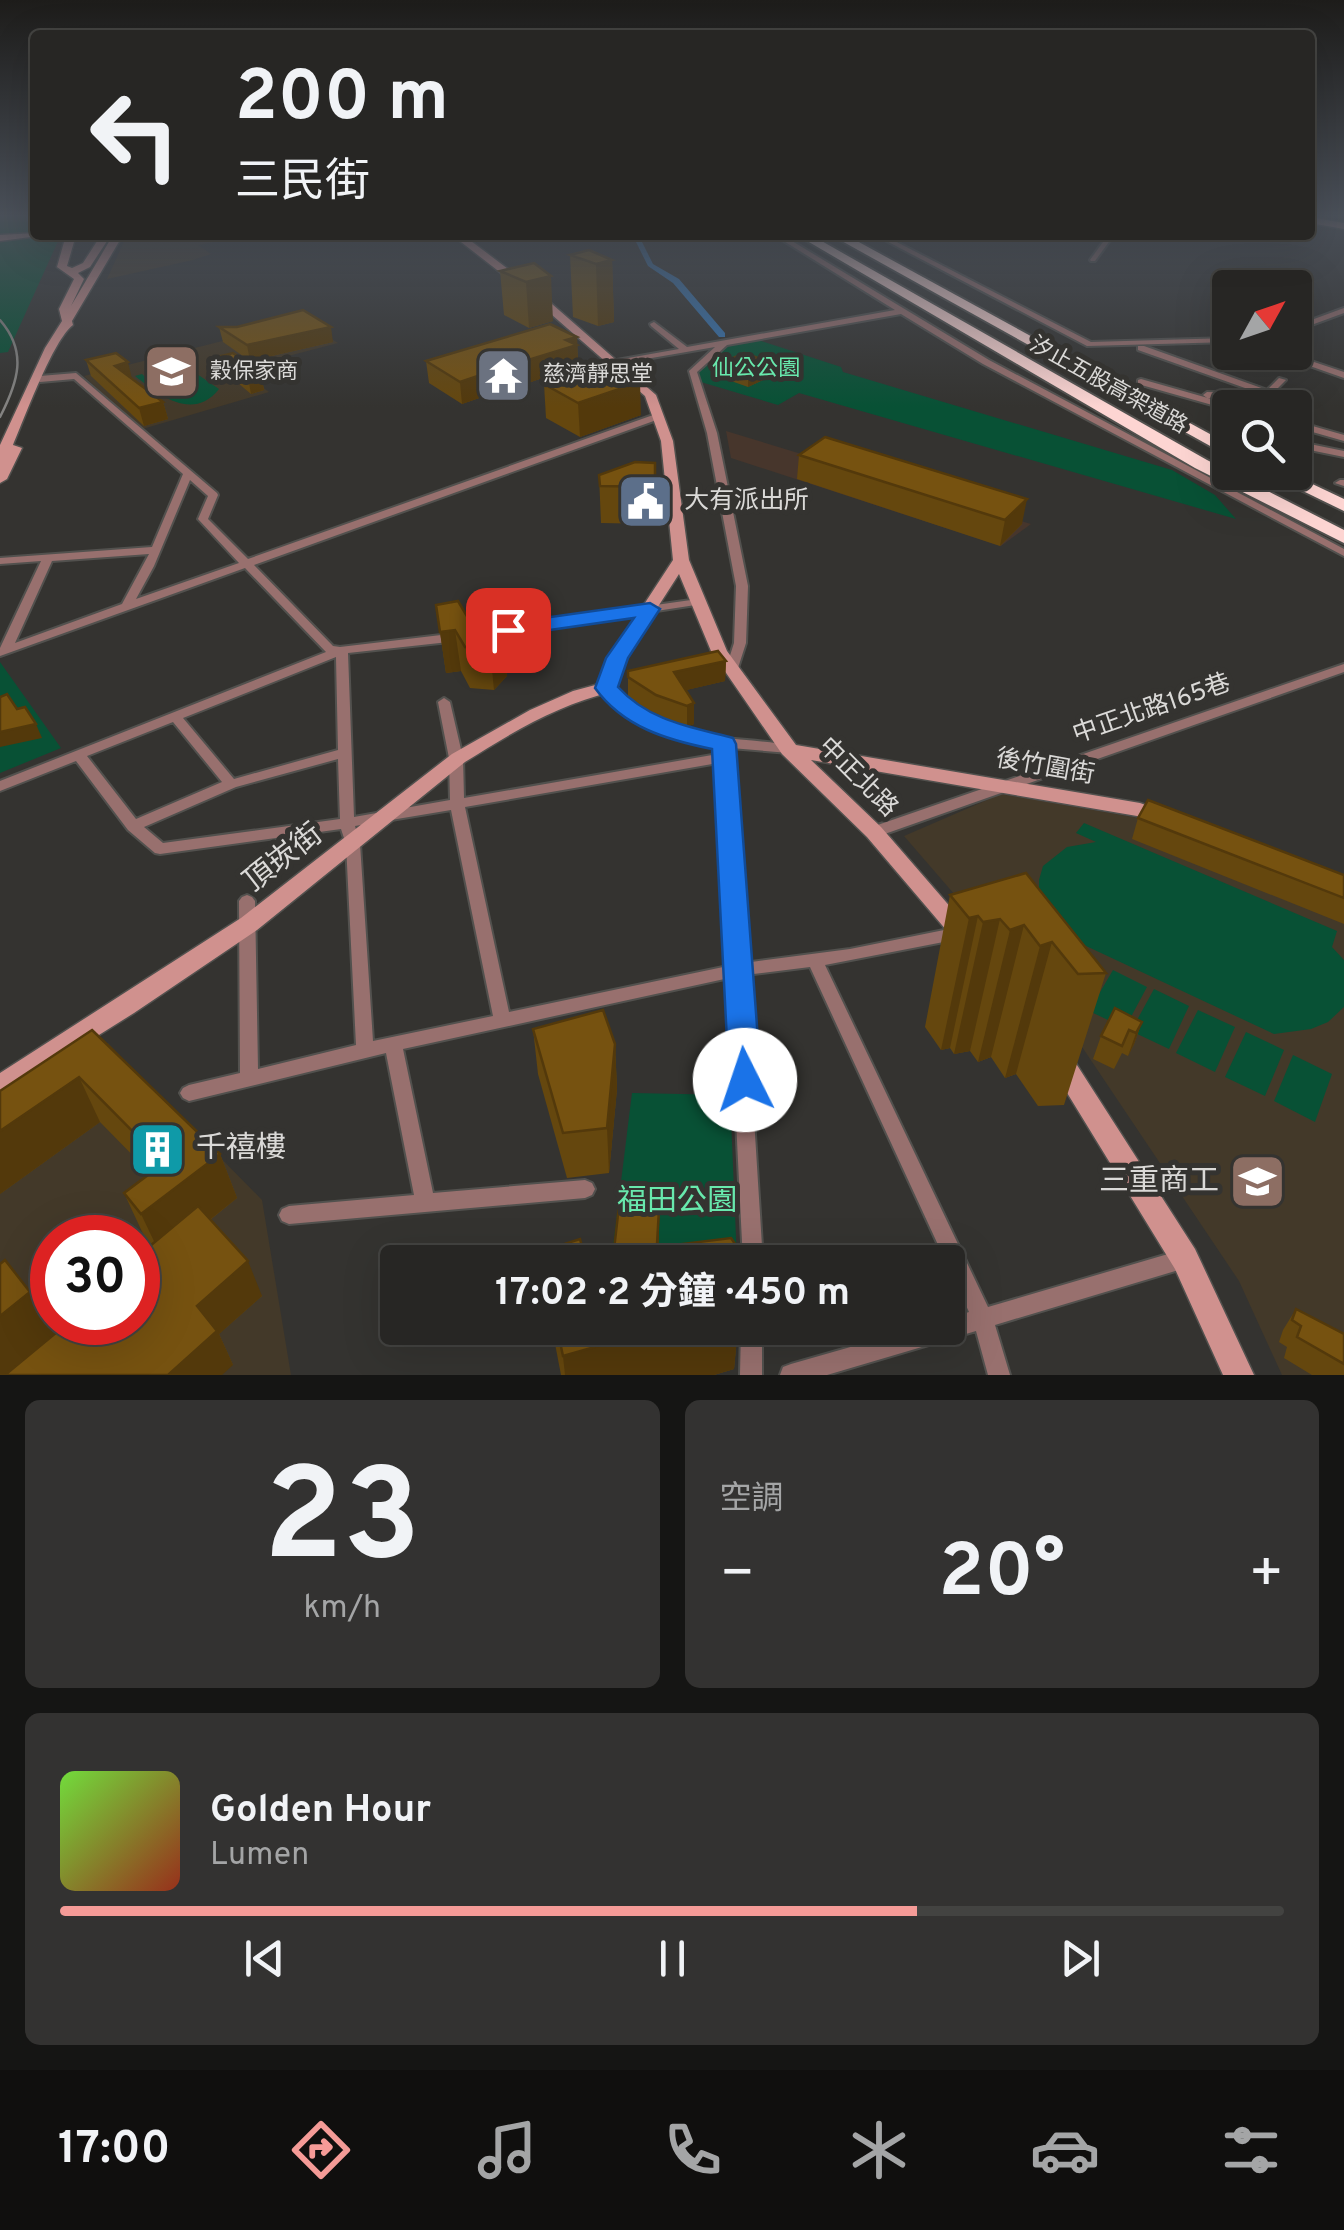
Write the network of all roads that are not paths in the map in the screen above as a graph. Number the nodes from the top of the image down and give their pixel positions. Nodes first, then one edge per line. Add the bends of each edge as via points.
1 (78, 278) edge
2 (94, 278) edge
3 (510, 278) edge
4 (849, 278) edge
5 (878, 278) edge
6 (897, 278) edge
7 (915, 278) edge
8 (944, 278) edge
9 (962, 278) edge
10 (1344, 310) edge
11 (903, 311) junction
12 (1312, 323) edge
13 (654, 324) dead end
14 (68, 325) junction
15 (1212, 341) edge
16 (725, 342) junction
17 (1134, 346) junction
18 (684, 349) junction
19 (616, 362) junction
20 (1312, 364) edge
21 (1344, 375) edge
22 (45, 379) junction
23 (1282, 380) dead end
24 (1141, 382) dead end
25 (1249, 390) edge
26 (1271, 390) edge
27 (1180, 393) junction
28 (1212, 394) edge
29 (1212, 402) edge
30 (659, 416) junction
31 (1212, 421) edge
32 (1312, 429) edge
33 (1344, 438) edge
34 (1212, 442) edge
35 (1312, 447) edge
36 (1344, 454) edge
37 (1212, 455) edge
38 (0, 458) edge
39 (188, 474) junction
40 (1312, 476) edge
41 (0, 480) edge
42 (1343, 486) edge
43 (1281, 490) edge
44 (1310, 490) edge
45 (1344, 506) edge
46 (1344, 521) edge
47 (1344, 537) edge
48 (156, 550) junction
49 (1344, 552) edge
50 (50, 556) junction
51 (681, 560) junction
52 (0, 561) edge
53 (248, 566) junction
54 (698, 602) junction
55 (126, 608) junction
56 (650, 609) junction
57 (342, 650) junction
58 (2, 652) edge
59 (732, 668) junction
60 (1344, 668) edge
61 (606, 688) junction
62 (444, 702) dead end
63 (175, 716) junction
64 (724, 750) junction
65 (789, 750) junction
66 (344, 753) junction
67 (78, 755) junction
68 (456, 758) junction
69 (232, 784) junction
70 (0, 786) edge
71 (1001, 786) junction
72 (457, 803) junction
73 (380, 817) junction
74 (1178, 824) edge
75 (133, 826) junction
76 (874, 832) junction
77 (350, 833) junction
78 (247, 901) dead end
79 (248, 924) junction
80 (969, 940) joint
81 (816, 960) junction
82 (738, 970) junction
83 (502, 1020) junction
84 (1046, 1038) dead end
85 (393, 1044) junction
86 (365, 1050) junction
87 (249, 1078) junction
88 (0, 1086) edge
89 (190, 1092) dead end
90 (585, 1189) dead end
91 (425, 1203) junction
92 (289, 1215) dead end
93 (752, 1245) edge
94 (1184, 1259) junction
95 (983, 1319) junction
96 (752, 1345) edge
97 (751, 1375) edge
98 (792, 1375) edge
99 (999, 1375) edge
100 (1239, 1375) edge

1 - 14 street via 64,310
2 - 14 street
3 - 19 street, 中正北路
4 - 11 street
5 - 47 highway, 汐止五股高架道路 via 1202,464
6 - 37 highway
7 - 34 highway
8 - 31 highway, 汐止五股高架道路
9 - 17 street via 1090,344
10 - 12 street
11 - 16 street
11 - 49 street
13 - 18 street
14 - 22 street
15 - 17 street
16 - 18 street
16 - 59 street via 693,372 712,432 742,586
17 - 25 street
18 - 19 street
19 - 30 street, 中正北路 via 650,396
20 - 21 street
22 - 38 street
22 - 39 street via 76,376
22 - 41 street
23 - 26 street
24 - 27 street
27 - 28 street
27 - 29 street
30 - 51 street, 中正北路
30 - 53 street
32 - 33 street
35 - 36 street
39 - 48 street
39 - 53 street via 213,495 203,519
40 - 42 highway
43 - 46 highway
44 - 45 highway
48 - 50 street
48 - 55 street
50 - 52 street
50 - 58 street
51 - 54 street, 中正北路
51 - 56 street
53 - 55 street
53 - 57 street via 329,649
54 - 56 street
54 - 59 street, 中正北路
55 - 58 street
56 - 57 street
56 - 61 street
57 - 63 street
57 - 66 street
59 - 65 street, 中正北路
60 - 71 street, 中正北路165巷
61 - 64 street via 621,705 672,733
61 - 68 street, 頂崁街 via 585,690 492,732
62 - 68 street
63 - 67 street
63 - 69 street
64 - 65 street, 後竹圍街
64 - 72 street
64 - 82 street
65 - 71 street, 後竹圍街
65 - 76 street, 中正北路
66 - 69 street
66 - 77 street
67 - 70 street
67 - 75 street
68 - 72 street
68 - 73 street, 頂崁街
69 - 75 street
71 - 74 street, 後竹圍街 via 1140,810
71 - 76 street, 中正北路165巷
72 - 73 street
72 - 83 street
73 - 77 street, 頂崁街
75 - 77 street via 160,849
76 - 80 street, 中正北路
77 - 79 street, 頂崁街
77 - 86 street
78 - 79 street
79 - 87 street
79 - 88 street, 頂崁街
80 - 81 street
81 - 82 street
81 - 95 street
82 - 83 street
82 - 93 street
83 - 85 street
84 - 94 street
85 - 86 street
85 - 91 street
86 - 87 street
87 - 89 street
90 - 91 street
91 - 92 street
94 - 95 street
94 - 100 street
95 - 98 street
95 - 99 street
96 - 97 street

